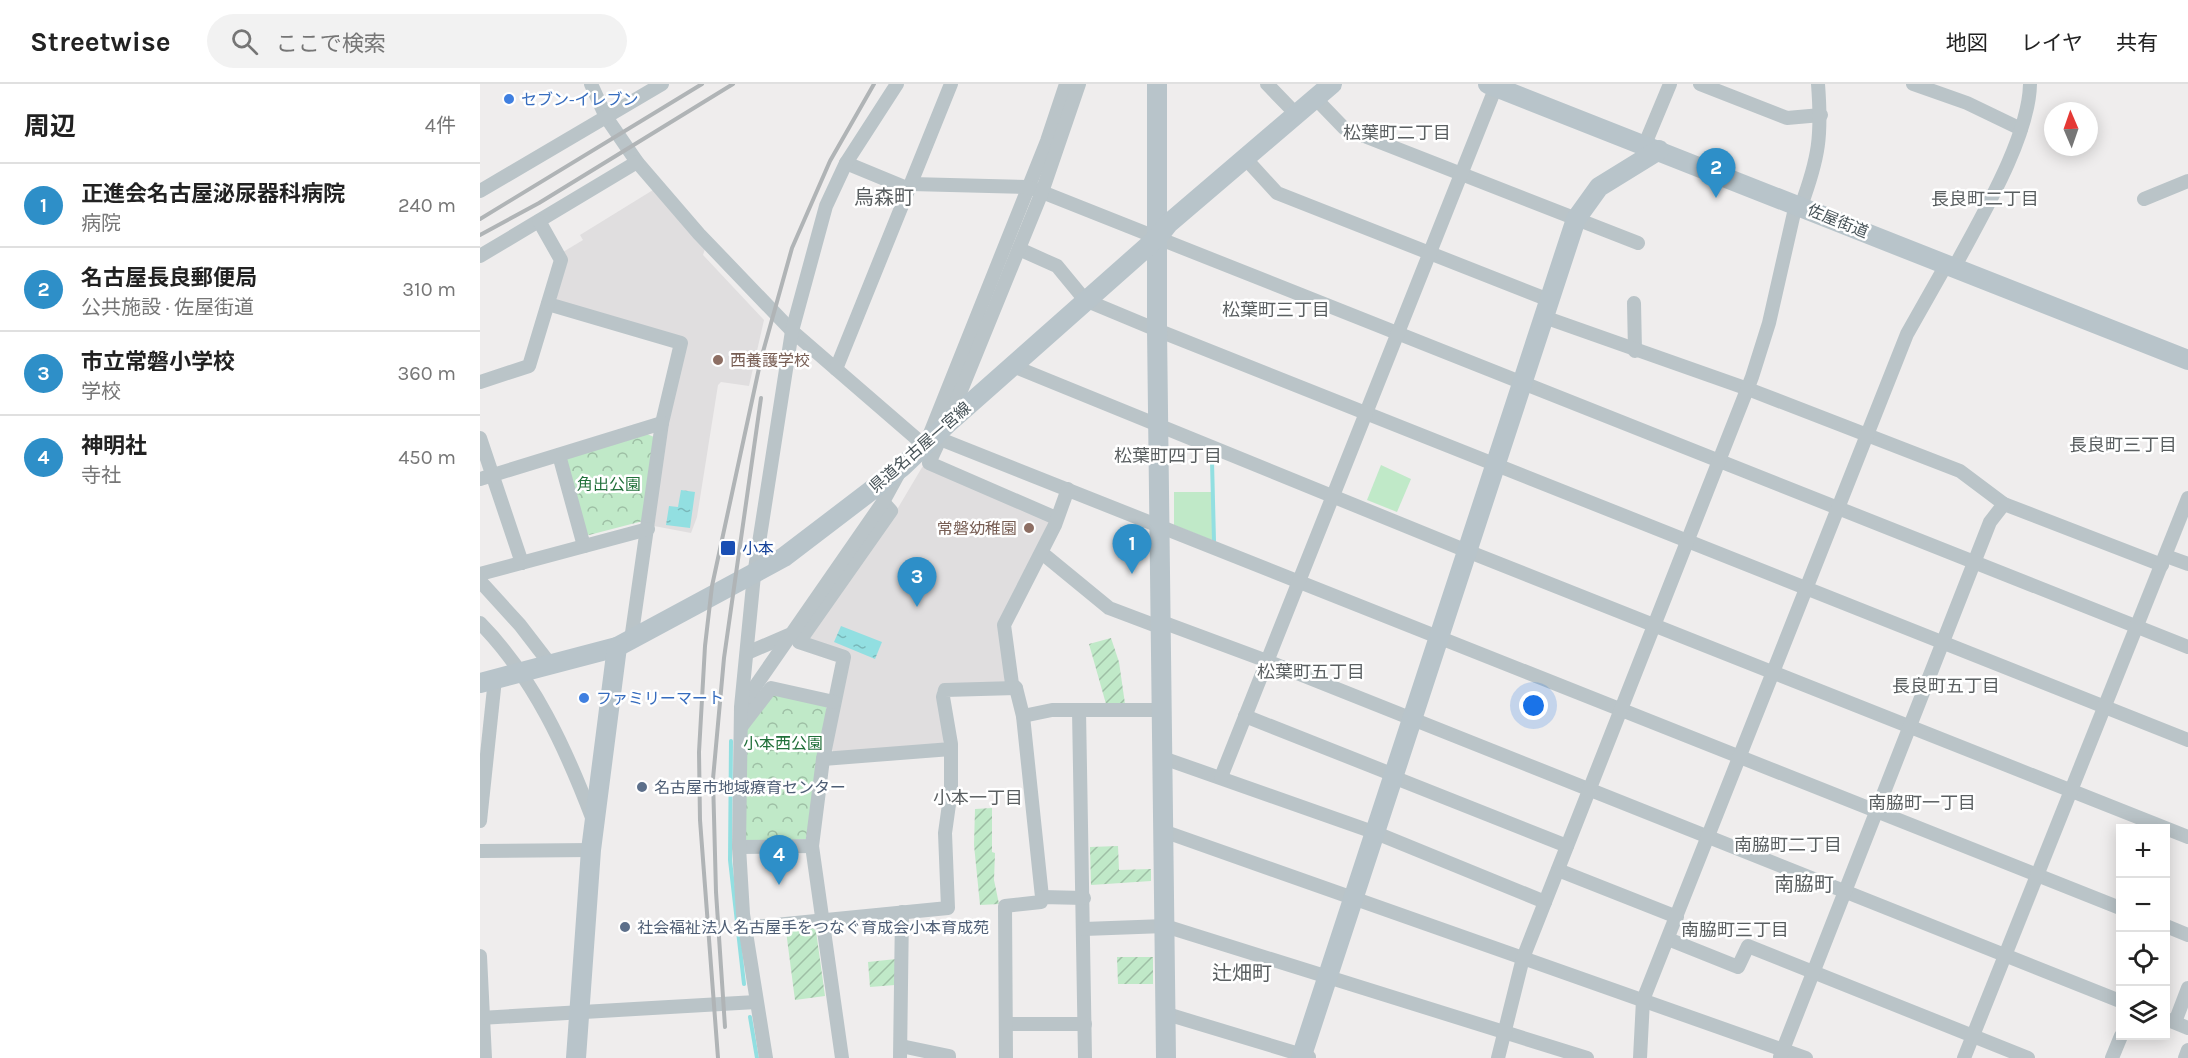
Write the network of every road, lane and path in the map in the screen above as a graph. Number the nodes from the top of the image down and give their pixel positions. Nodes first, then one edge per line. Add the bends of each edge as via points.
1 (591, 84) edge
2 (662, 84) edge
3 (897, 84) edge
4 (951, 84) edge
5 (1066, 84) edge
6 (1079, 84) edge
7 (1157, 84) edge
8 (1267, 84) edge
9 (1332, 84) edge
10 (1670, 84) edge
11 (1700, 84) edge
12 (1818, 84) edge
13 (1913, 84) edge
14 (2030, 84) edge
15 (1493, 85) edge
16 (1315, 98) junction
17 (1296, 114) junction
18 (1821, 115) junction
19 (606, 117) junction
20 (2021, 129) junction
21 (1652, 147) junction
22 (1245, 158) junction
23 (637, 162) junction
24 (846, 163) junction
25 (1460, 172) junction
26 (2188, 181) edge
27 (910, 186) junction
28 (1028, 187) junction
29 (480, 191) edge
30 (1042, 192) junction
31 (2144, 199) dead end
32 (1799, 205) junction
33 (1576, 219) junction
34 (538, 221) junction
35 (1157, 237) junction
36 (1638, 243) dead end
37 (1019, 249) junction
38 (1429, 252) junction
39 (480, 256) edge
40 (1950, 267) junction
41 (1085, 300) junction
42 (1634, 303) dead end
43 (548, 304) junction
44 (1547, 309) junction
45 (1157, 330) junction
46 (792, 331) junction
47 (1398, 334) junction
48 (1635, 351) junction
49 (2188, 360) edge
50 (1013, 366) junction
51 (836, 369) junction
52 (480, 382) edge
53 (1522, 383) junction
54 (1748, 389) junction
55 (1366, 415) junction
56 (662, 423) junction
57 (1160, 425) junction
58 (937, 436) junction
59 (1867, 436) junction
60 (480, 438) edge
61 (560, 455) junction
62 (1720, 461) junction
63 (1495, 466) junction
64 (903, 467) junction
65 (486, 477) edge
66 (1068, 489) junction
67 (1333, 496) junction
68 (2188, 498) edge
69 (883, 502) junction
70 (2004, 504) junction
71 (1838, 509) junction
72 (1056, 518) junction
73 (1160, 526) junction
74 (648, 529) junction
75 (1688, 542) junction
76 (584, 546) junction
77 (1467, 551) junction
78 (1042, 553) junction
79 (2164, 561) junction
80 (1975, 562) junction
81 (522, 563) junction
82 (2188, 564) edge
83 (480, 574) edge
84 (754, 574) junction
85 (480, 581) edge
86 (1299, 581) junction
87 (1807, 589) junction
88 (1162, 622) junction
89 (480, 623) edge
90 (1654, 625) junction
91 (2138, 627) junction
92 (789, 635) junction
93 (1438, 636) junction
94 (624, 644) junction
95 (1944, 644) junction
96 (2188, 647) edge
97 (747, 653) junction
98 (1267, 661) junction
99 (550, 664) junction
100 (520, 672) junction
101 (1773, 673) junction
102 (488, 681) edge
103 (1016, 688) junction
104 (834, 702) junction
105 (741, 707) junction
106 (2105, 707) junction
107 (1621, 709) junction
108 (1079, 710) junction
109 (1162, 710) junction
110 (1023, 716) junction
111 (1245, 716) junction
112 (1412, 719) junction
113 (741, 727) junction
114 (1908, 727) junction
115 (2188, 741) edge
116 (951, 749) junction
117 (1740, 757) junction
118 (1163, 758) junction
119 (823, 759) junction
120 (483, 771) edge
121 (1393, 776) junction
122 (1221, 777) junction
123 (1589, 790) junction
124 (2071, 791) junction
125 (1876, 810) junction
126 (480, 821) edge
127 (595, 825) junction
128 (1163, 831) junction
129 (1376, 833) junction
130 (1708, 837) junction
131 (2188, 837) edge
132 (812, 846) junction
133 (1567, 846) junction
134 (739, 848) junction
135 (591, 850) junction
136 (480, 851) edge
137 (1558, 870) junction
138 (2037, 875) junction
139 (1844, 891) junction
140 (1042, 897) junction
141 (1084, 898) junction
142 (1354, 898) junction
143 (1545, 902) junction
144 (2116, 906) edge
145 (902, 912) junction
146 (1677, 916) junction
147 (822, 920) junction
148 (1165, 926) junction
149 (745, 928) junction
150 (2170, 928) edge
151 (1084, 929) junction
152 (2188, 935) edge
153 (1668, 939) junction
154 (2006, 955) junction
155 (480, 956) edge
156 (1523, 957) junction
157 (1812, 972) junction
158 (1328, 977) junction
159 (2188, 988) edge
160 (2116, 999) edge
161 (1643, 1000) junction
162 (756, 1002) junction
163 (577, 1012) junction
164 (1167, 1014) junction
165 (482, 1018) edge
166 (2176, 1023) edge
167 (1006, 1024) junction
168 (1085, 1024) junction
169 (1504, 1032) junction
170 (1973, 1035) junction
171 (2119, 1040) edge
172 (2188, 1050) edge
173 (900, 1052) edge
174 (1781, 1054) edge
175 (1305, 1057) edge
176 (485, 1058) edge
177 (576, 1058) edge
178 (766, 1058) edge
179 (842, 1058) edge
180 (949, 1058) edge
181 (1006, 1058) edge
182 (1085, 1058) edge
183 (1166, 1058) edge
184 (1498, 1058) edge
185 (1587, 1058) edge
186 (1640, 1058) edge
187 (1806, 1058) edge
188 (1964, 1058) edge
189 (2028, 1058) edge
190 (2112, 1058) edge
191 (2185, 1058) edge

1 - 19 street
2 - 19 street
3 - 24 street
4 - 27 street
5 - 28 street
6 - 30 street
7 - 35 street
8 - 17 street
9 - 16 street, 県道名古屋一宮線
10 - 21 street
11 - 18 street via 1787,118
12 - 18 street
13 - 20 street
14 - 20 street via 2029,110
15 - 21 street, 佐屋街道
15 - 25 street
16 - 17 street, 県道名古屋一宮線
16 - 25 street via 1344,128
17 - 22 street, 県道名古屋一宮線
18 - 32 street via 1821,138 1812,176
19 - 23 street
19 - 29 street
20 - 40 street
21 - 32 street, 佐屋街道
21 - 33 street via 1599,187
22 - 35 street, 県道名古屋一宮線
22 - 38 street via 1277,193
23 - 34 street
23 - 46 street
24 - 27 street
24 - 46 street via 826,206
25 - 33 street
25 - 38 street
26 - 31 street
27 - 28 street
27 - 51 street
28 - 30 street
28 - 58 street
30 - 35 street
30 - 37 street
32 - 40 street, 佐屋街道
32 - 54 street
33 - 36 street
33 - 44 street
34 - 39 street
34 - 43 street via 561,260
35 - 41 street, 県道名古屋一宮線
35 - 45 street
35 - 47 street
37 - 41 street via 1057,266
37 - 58 street
38 - 44 street
38 - 47 street
40 - 49 street, 佐屋街道
40 - 59 street via 1907,334
41 - 45 street
41 - 50 street, 県道名古屋一宮線
42 - 48 street
43 - 52 street via 530,366
43 - 56 street via 681,342
44 - 48 street
44 - 53 street
45 - 55 street
45 - 57 street
46 - 51 street
46 - 84 street
47 - 53 street
47 - 55 street
48 - 54 street
50 - 57 street
50 - 58 street, 県道名古屋一宮線
51 - 58 street
53 - 62 street
53 - 63 street
54 - 59 street
54 - 62 street
55 - 63 street
55 - 67 street
56 - 61 street
56 - 74 street
57 - 67 street
57 - 73 street
58 - 64 street, 県道名古屋一宮線
58 - 66 street
58 - 72 street via 929,463
59 - 70 street via 1960,471
59 - 71 street
60 - 65 street
61 - 65 street
61 - 76 street
62 - 71 street
62 - 75 street
63 - 75 street
63 - 77 street
64 - 69 street
64 - 84 street, 県道名古屋一宮線 via 784,557
65 - 81 street
66 - 72 street
66 - 73 street
67 - 77 street
67 - 86 street
68 - 79 street
69 - 92 street
69 - 104 street via 891,511 799,642 844,657
70 - 79 street
70 - 80 street via 1990,522
71 - 80 street
71 - 87 street
72 - 78 street
73 - 86 street
73 - 88 street
74 - 76 street
74 - 94 street
75 - 87 street
75 - 90 street
76 - 81 street
77 - 90 street
77 - 93 street
78 - 88 street via 1109,608 1154,626
78 - 103 street via 1004,625 1012,684
79 - 82 street
79 - 91 street
80 - 91 street
80 - 95 street
81 - 83 street
84 - 94 street, 県道名古屋一宮線
84 - 97 street
85 - 99 street
86 - 93 street
86 - 98 street
87 - 95 street
87 - 101 street
88 - 98 street
88 - 109 street
89 - 100 street
90 - 101 street
90 - 107 street
91 - 96 street
91 - 106 street
92 - 97 street
92 - 105 street
93 - 107 street
93 - 112 street
94 - 99 street, 県道名古屋一宮線
94 - 127 street
95 - 106 street
95 - 114 street
97 - 105 street
98 - 111 street
98 - 112 street
99 - 100 street, 県道名古屋一宮線
100 - 102 street, 県道名古屋一宮線
100 - 127 street via 569,757
101 - 114 street
101 - 117 street
102 - 120 street
103 - 110 street
103 - 116 street via 945,690
104 - 113 street via 771,688
104 - 119 street
105 - 113 street
106 - 115 street
106 - 124 street
107 - 117 street
107 - 123 street
108 - 109 street
108 - 110 street
108 - 141 street
109 - 118 street
110 - 140 street
111 - 121 street
111 - 122 street
112 - 121 street
112 - 123 street
113 - 134 street
114 - 124 street
114 - 125 street
116 - 119 street
116 - 145 street via 945,833 948,908
117 - 125 street
117 - 130 street
118 - 122 street
118 - 128 street
119 - 132 street
120 - 126 street
121 - 129 street
121 - 133 street
122 - 129 street
123 - 130 street
123 - 133 street
124 - 131 street
124 - 138 street
125 - 138 street
125 - 139 street
127 - 135 street
128 - 142 street
128 - 148 street
129 - 142 street
129 - 143 street
130 - 139 street
130 - 146 street
132 - 134 street
132 - 147 street
133 - 137 street
134 - 149 street
135 - 136 street
135 - 163 street
137 - 143 street
137 - 146 street
138 - 144 street
138 - 154 street
139 - 154 street
139 - 157 street
140 - 141 street
140 - 167 street via 1041,902 1005,906
141 - 151 street
142 - 156 street
142 - 158 street
143 - 156 street
145 - 147 street
145 - 173 street
146 - 153 street
147 - 149 street
147 - 179 street
148 - 151 street
148 - 158 street
148 - 164 street
149 - 162 street
150 - 152 street
151 - 168 street
153 - 157 street via 1738,967 1748,946
153 - 161 street
154 - 160 street
154 - 170 street
155 - 165 street
156 - 161 street
156 - 169 street
157 - 170 street
157 - 174 street
158 - 169 street
158 - 175 street
159 - 166 street
161 - 174 street
161 - 186 street
162 - 163 street
162 - 178 street
163 - 165 street
163 - 177 street
164 - 175 street
164 - 183 street
165 - 176 street
167 - 168 street
167 - 181 street
168 - 182 street
169 - 184 street
169 - 185 street
170 - 188 street
170 - 189 street
171 - 190 street
172 - 191 street
173 - 180 street
174 - 187 street

